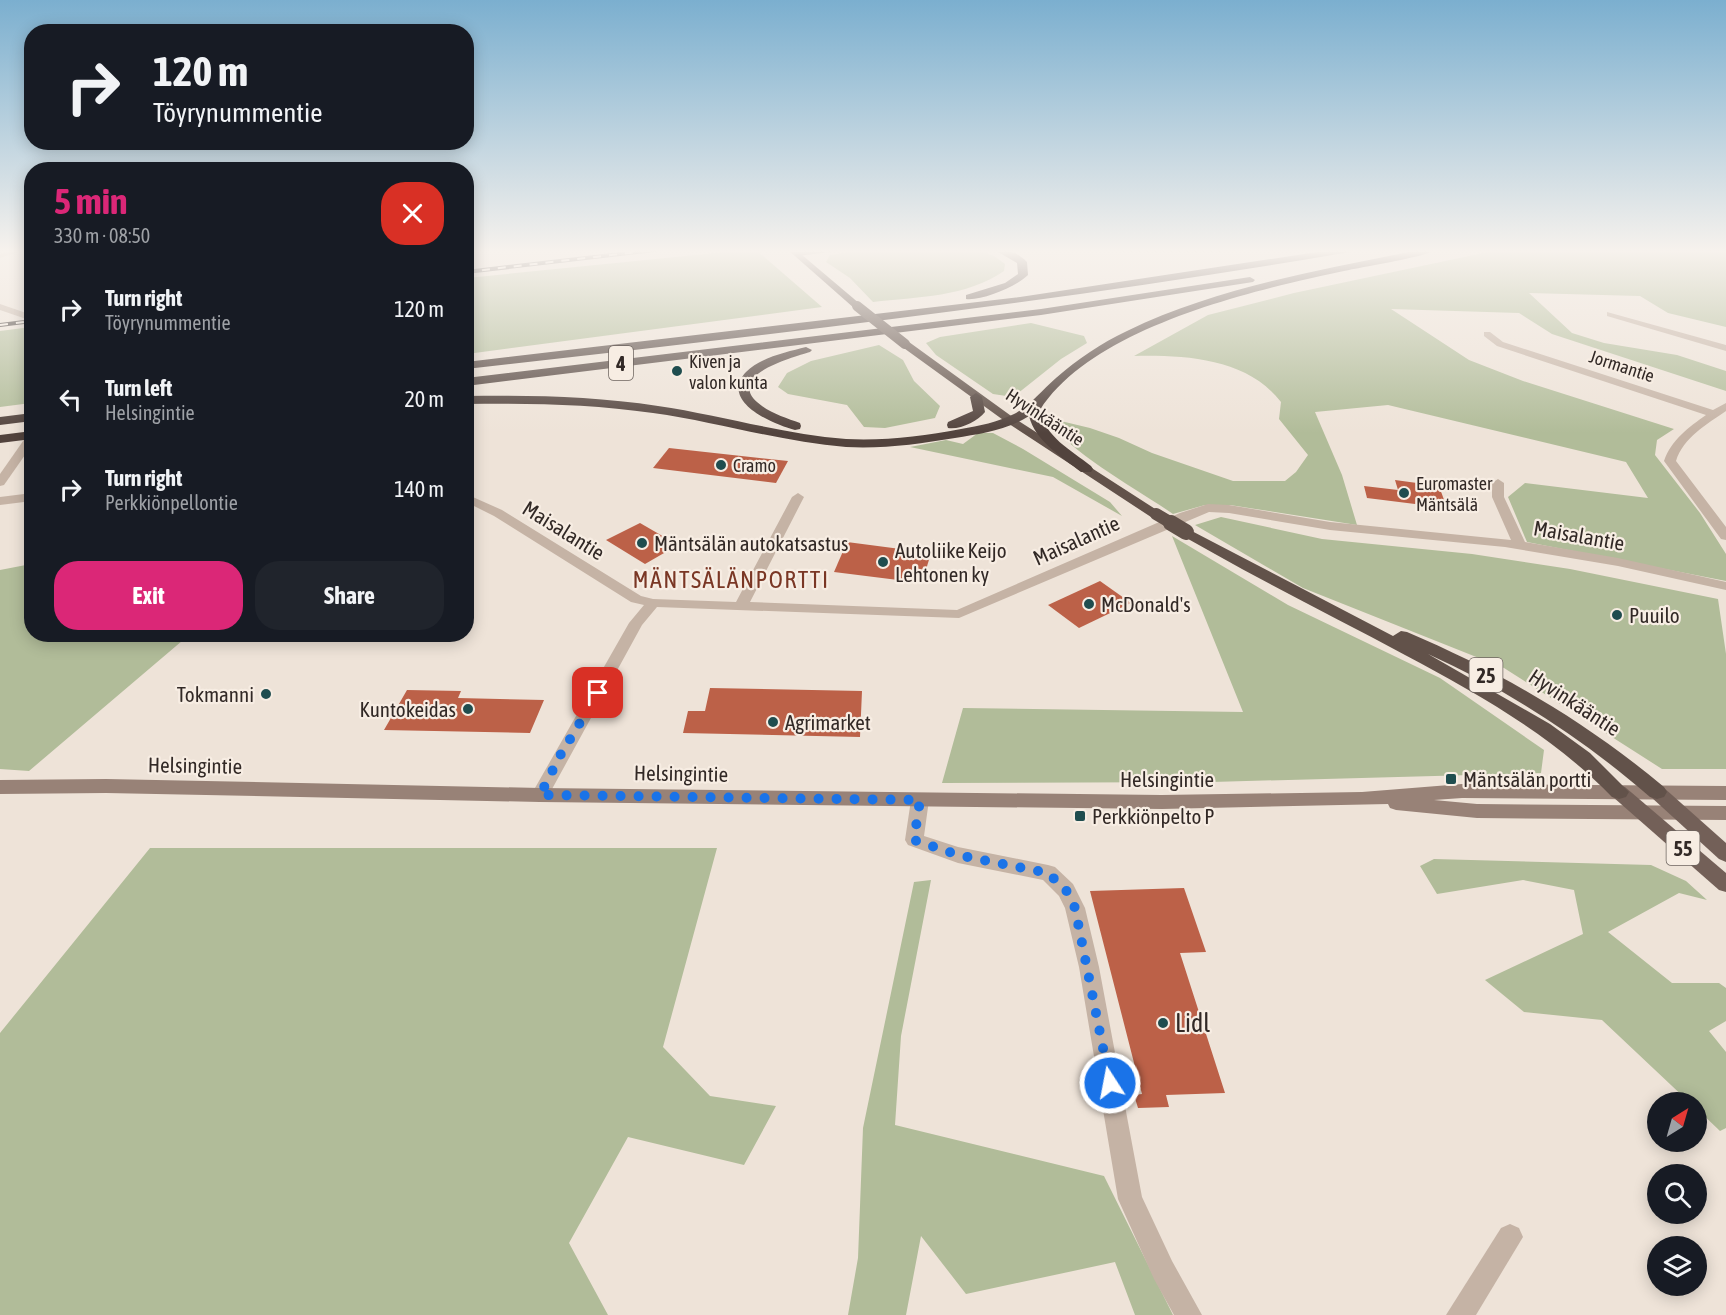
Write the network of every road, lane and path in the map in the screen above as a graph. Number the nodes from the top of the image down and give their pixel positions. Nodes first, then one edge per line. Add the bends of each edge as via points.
1 (10, 310) edge
2 (863, 310) edge
3 (900, 310) edge
4 (927, 310) edge
5 (1052, 310) edge
6 (1185, 310) edge
7 (1041, 312) junction
8 (1610, 314) dead end
9 (24, 315) edge
10 (1487, 334) dead end
11 (690, 339) junction
12 (1726, 348) edge
13 (474, 365) edge
14 (474, 381) edge
15 (976, 396) junction
16 (1041, 398) junction
17 (474, 400) edge
18 (1726, 406) edge
19 (1715, 414) junction
20 (24, 418) edge
21 (1011, 420) junction
22 (0, 421) edge
23 (24, 436) edge
24 (0, 439) edge
25 (24, 443) edge
26 (1086, 469) junction
27 (0, 482) edge
28 (1498, 483) dead end
29 (798, 496) dead end
30 (24, 498) edge
31 (0, 501) edge
32 (474, 501) edge
33 (1726, 536) edge
34 (1520, 546) junction
35 (1726, 586) edge
36 (1294, 593) junction
37 (653, 603) junction
38 (741, 606) junction
39 (0, 787) edge
40 (1619, 792) junction
41 (1657, 792) junction
42 (1726, 793) edge
43 (540, 795) junction
44 (1362, 799) junction
45 (920, 800) junction
46 (1678, 812) junction
47 (1641, 813) junction
48 (1726, 813) edge
49 (1726, 854) edge
50 (1726, 884) edge
51 (1510, 1237) dead end
52 (1189, 1315) edge
53 (1460, 1315) edge

1 - 9 street
2 - 15 highway, Hyvinkääntie / 25, bridge
3 - 11 highway
4 - 11 highway, 4
5 - 7 highway, 4
6 - 16 highway via 1103,349
7 - 14 highway, 4
7 - 15 highway via 796,352 755,369 743,385 747,400 765,414 817,431 862,435 926,430 966,421 980,412
8 - 12 street
10 - 19 street, Jormantie via 1500,345
11 - 13 highway, 4
15 - 21 highway, Hyvinkääntie / 25
16 - 21 highway
16 - 26 highway via 1034,410 1037,424
17 - 21 highway via 629,406 857,443 910,441
18 - 19 street
19 - 33 street via 1678,443 1670,461
20 - 22 highway
21 - 26 highway, Hyvinkääntie / 25
23 - 24 highway
25 - 27 street
26 - 36 highway, Hyvinkääntie / 25, bridge
28 - 34 street via 1498,497
29 - 38 street
30 - 31 street
32 - 37 street, Maisalantie via 636,599
34 - 35 street, Maisalantie
34 - 38 street, Maisalantie via 1330,526 1208,508 959,614
36 - 40 highway, Hyvinkääntie / 25 via 1533,719
36 - 41 highway, Hyvinkääntie / 25 via 1417,642 1549,709 1617,756
37 - 38 street, Maisalantie
37 - 43 street via 636,623
39 - 43 main road, Helsingintie
40 - 41 main road, Helsingintie
40 - 44 main road, Helsingintie via 1462,791
40 - 47 main road, 55
41 - 42 main road, Helsingintie
41 - 46 main road, 55
43 - 45 main road, Helsingintie
44 - 45 main road, Helsingintie
44 - 47 main road, Helsingintie via 1477,812
45 - 52 street via 914,840 958,855 1048,873 1066,890 1075,908 1089,967 1130,1199
46 - 47 main road, Helsingintie
46 - 48 main road, Helsingintie
46 - 49 main road, 55
47 - 50 main road, 55
51 - 53 street

